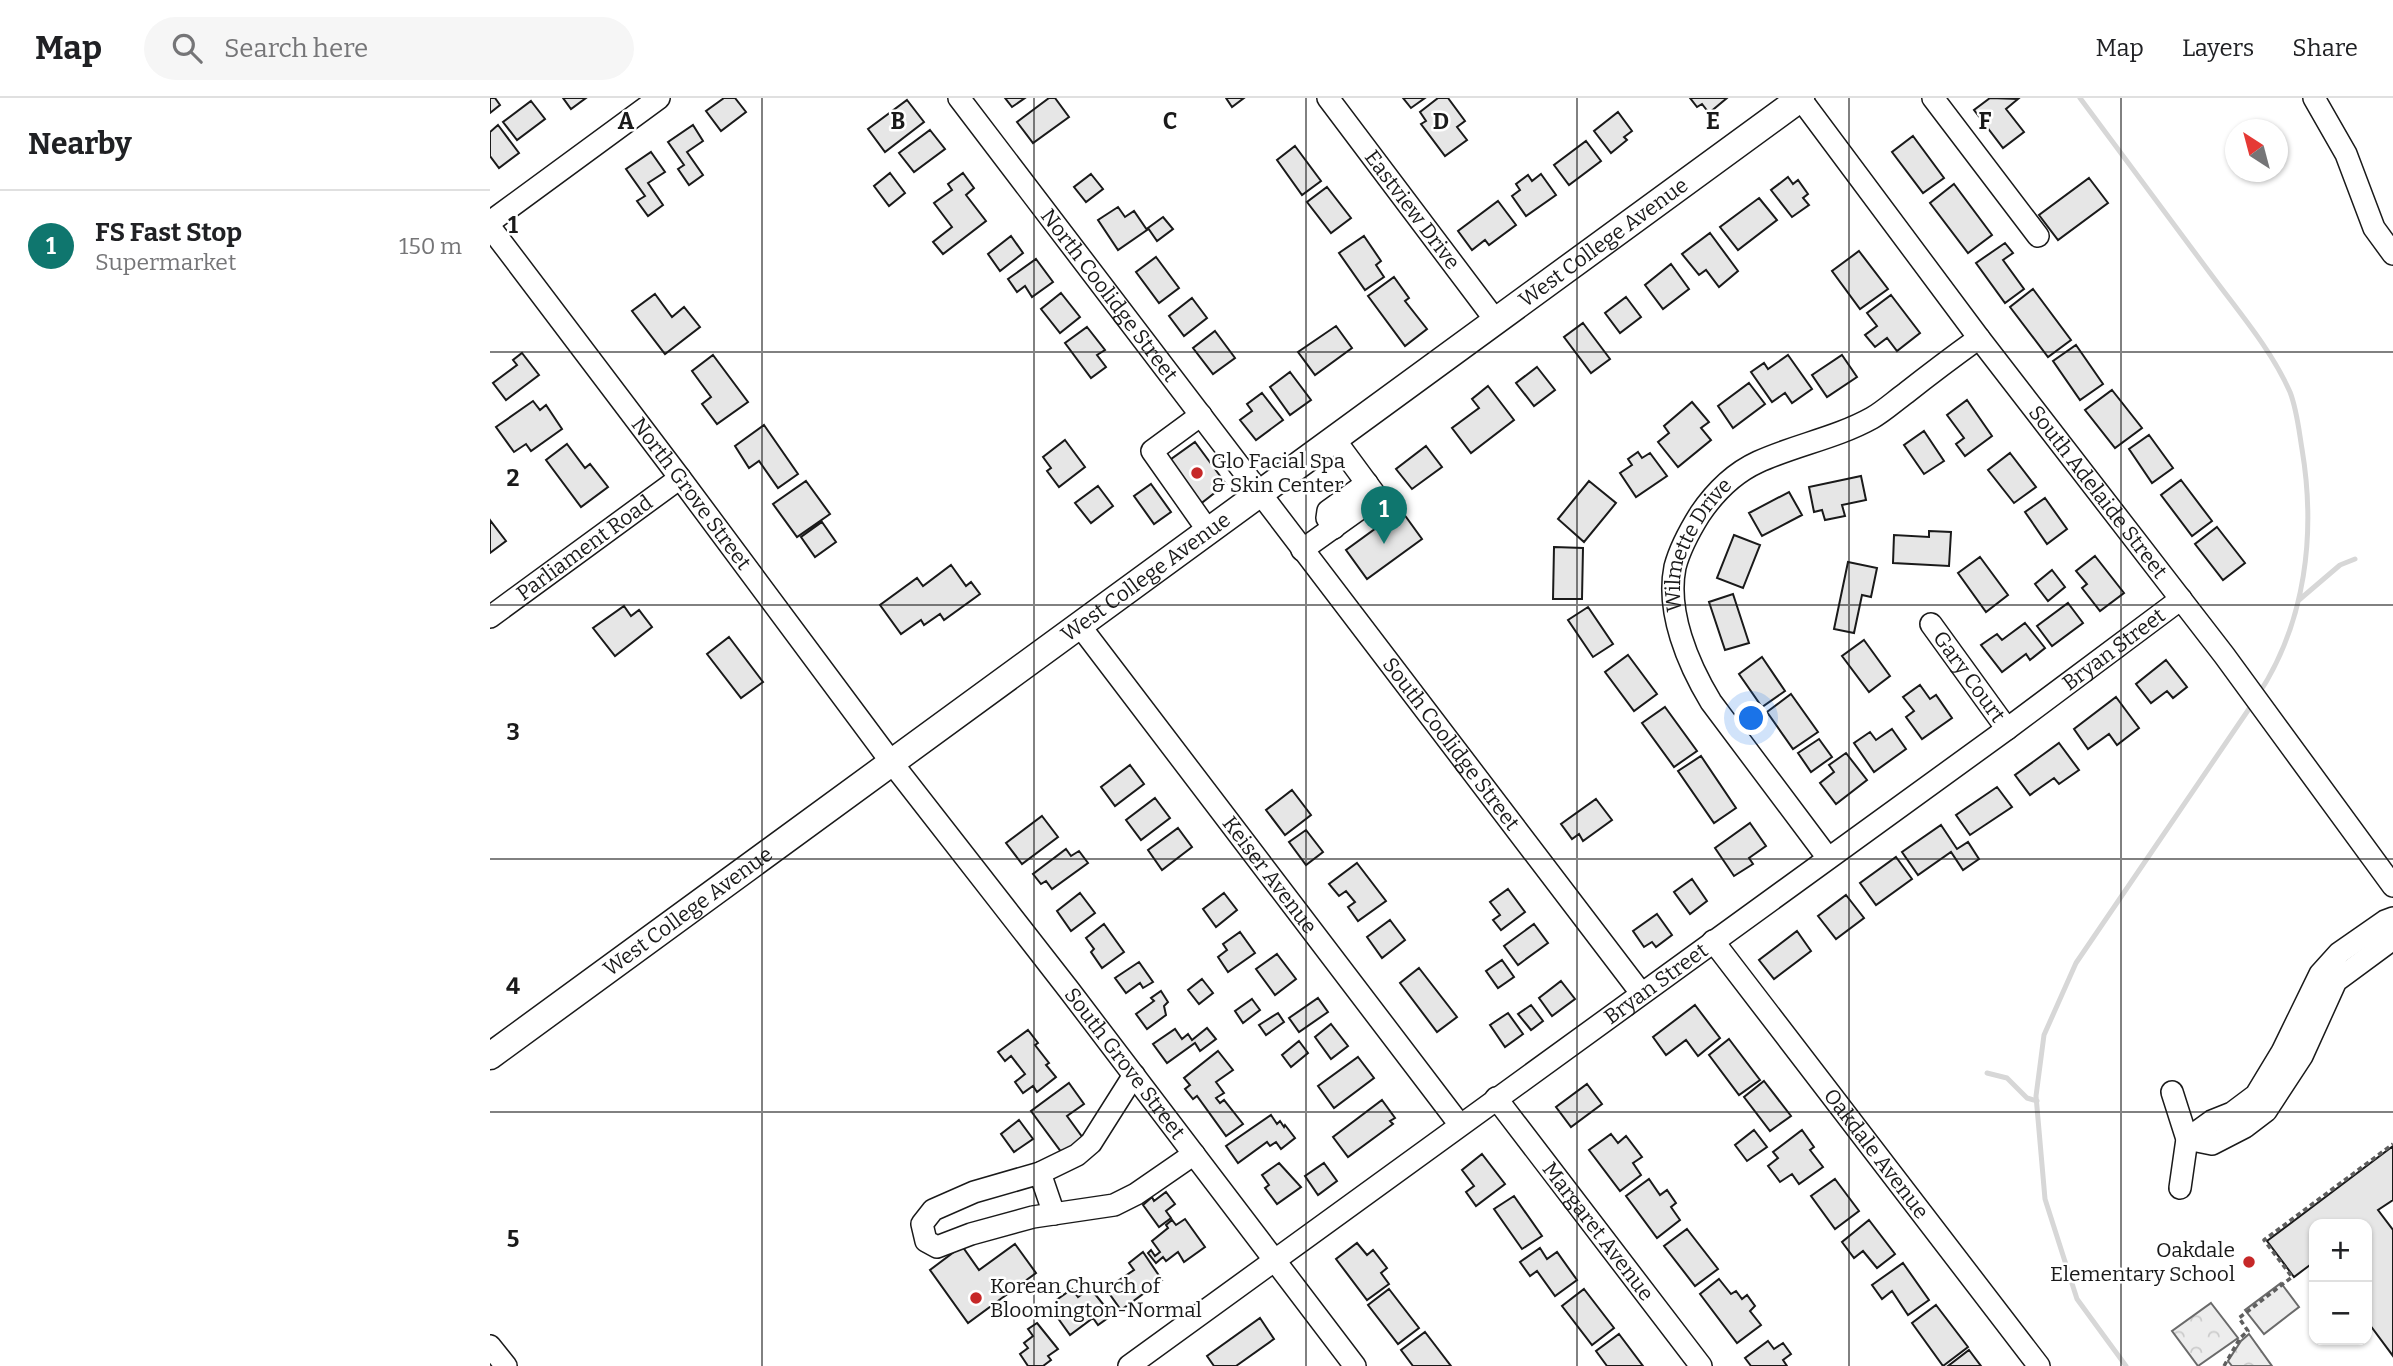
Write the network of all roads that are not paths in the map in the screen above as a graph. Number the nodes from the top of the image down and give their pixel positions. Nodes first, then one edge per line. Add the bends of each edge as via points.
1 (659, 98) edge
2 (959, 98) edge
3 (1328, 98) edge
4 (1800, 98) edge
5 (1933, 98) edge
6 (2314, 98) edge
7 (490, 225) edge
8 (2038, 236) dead end
9 (2393, 254) edge
10 (1496, 321) junction
11 (1979, 338) junction
12 (1201, 415) junction
13 (1335, 440) junction
14 (680, 478) junction
15 (1260, 495) junction
16 (1209, 532) junction
17 (1302, 550) junction
18 (2181, 598) junction
19 (490, 617) edge
20 (1931, 624) dead end
21 (1080, 626) junction
22 (2007, 729) junction
23 (892, 762) junction
24 (1828, 858) junction
25 (2393, 886) edge
26 (2393, 918) edge
27 (2393, 939) edge
28 (1713, 941) junction
29 (1641, 993) junction
30 (2308, 1019) junction
31 (490, 1056) edge
32 (1134, 1075) junction
33 (2172, 1092) dead end
34 (1496, 1098) junction
35 (1460, 1125) junction
36 (2187, 1139) junction
37 (1194, 1154) junction
38 (1040, 1173) junction
39 (2180, 1188) dead end
40 (1054, 1214) junction
41 (1274, 1260) junction
42 (490, 1346) edge
43 (506, 1366) edge
44 (1129, 1366) edge
45 (1355, 1366) edge
46 (1701, 1366) edge
47 (2039, 1366) edge

1 - 7 street
2 - 12 street, North Coolidge Street
3 - 10 street, Eastview Drive
4 - 10 main road, West College Avenue
4 - 11 street, South Adelaide Street
5 - 8 street
6 - 9 street via 2346,154 2374,228
7 - 14 street, North Grove Street
10 - 13 main road, West College Avenue
11 - 18 street, South Adelaide Street
11 - 24 street, Wilmette Drive via 1873,417 1758,461 1730,478 1688,533 1675,567 1679,630 1697,680
12 - 15 street, North Coolidge Street
12 - 16 street via 1152,451
13 - 15 main road, West College Avenue
13 - 17 street via 1374,493 1373,500
14 - 19 street, Parliament Road
14 - 23 street, North Grove Street
15 - 16 main road, West College Avenue
15 - 17 street, South Coolidge Street
16 - 21 main road, West College Avenue
17 - 29 street, South Coolidge Street
18 - 22 street, Bryan Street
18 - 25 street, South Adelaide Street
20 - 22 street, Gary Court
21 - 23 main road, West College Avenue
21 - 35 street, Keiser Avenue
22 - 24 street, Bryan Street
23 - 31 main road, West College Avenue
23 - 32 street, South Grove Street
24 - 28 street, Bryan Street
26 - 30 street via 2339,953 2320,974
27 - 30 street via 2336,981
28 - 29 street, Bryan Street
28 - 47 street, Oakdale Avenue
29 - 34 street, Bryan Street
30 - 36 street via 2302,1056 2278,1077 2266,1111 2212,1144
32 - 37 street, South Grove Street
32 - 38 street via 1091,1143
33 - 36 street
34 - 35 street, Bryan Street
34 - 46 street, Margaret Avenue
35 - 41 street, Bryan Street
36 - 39 street
37 - 40 street via 1114,1205
37 - 41 street, South Grove Street
38 - 40 street
38 - 40 street via 974,1192 933,1210 922,1224 926,1241 937,1247
41 - 44 street, Bryan Street
41 - 45 street, South Grove Street
42 - 43 street

